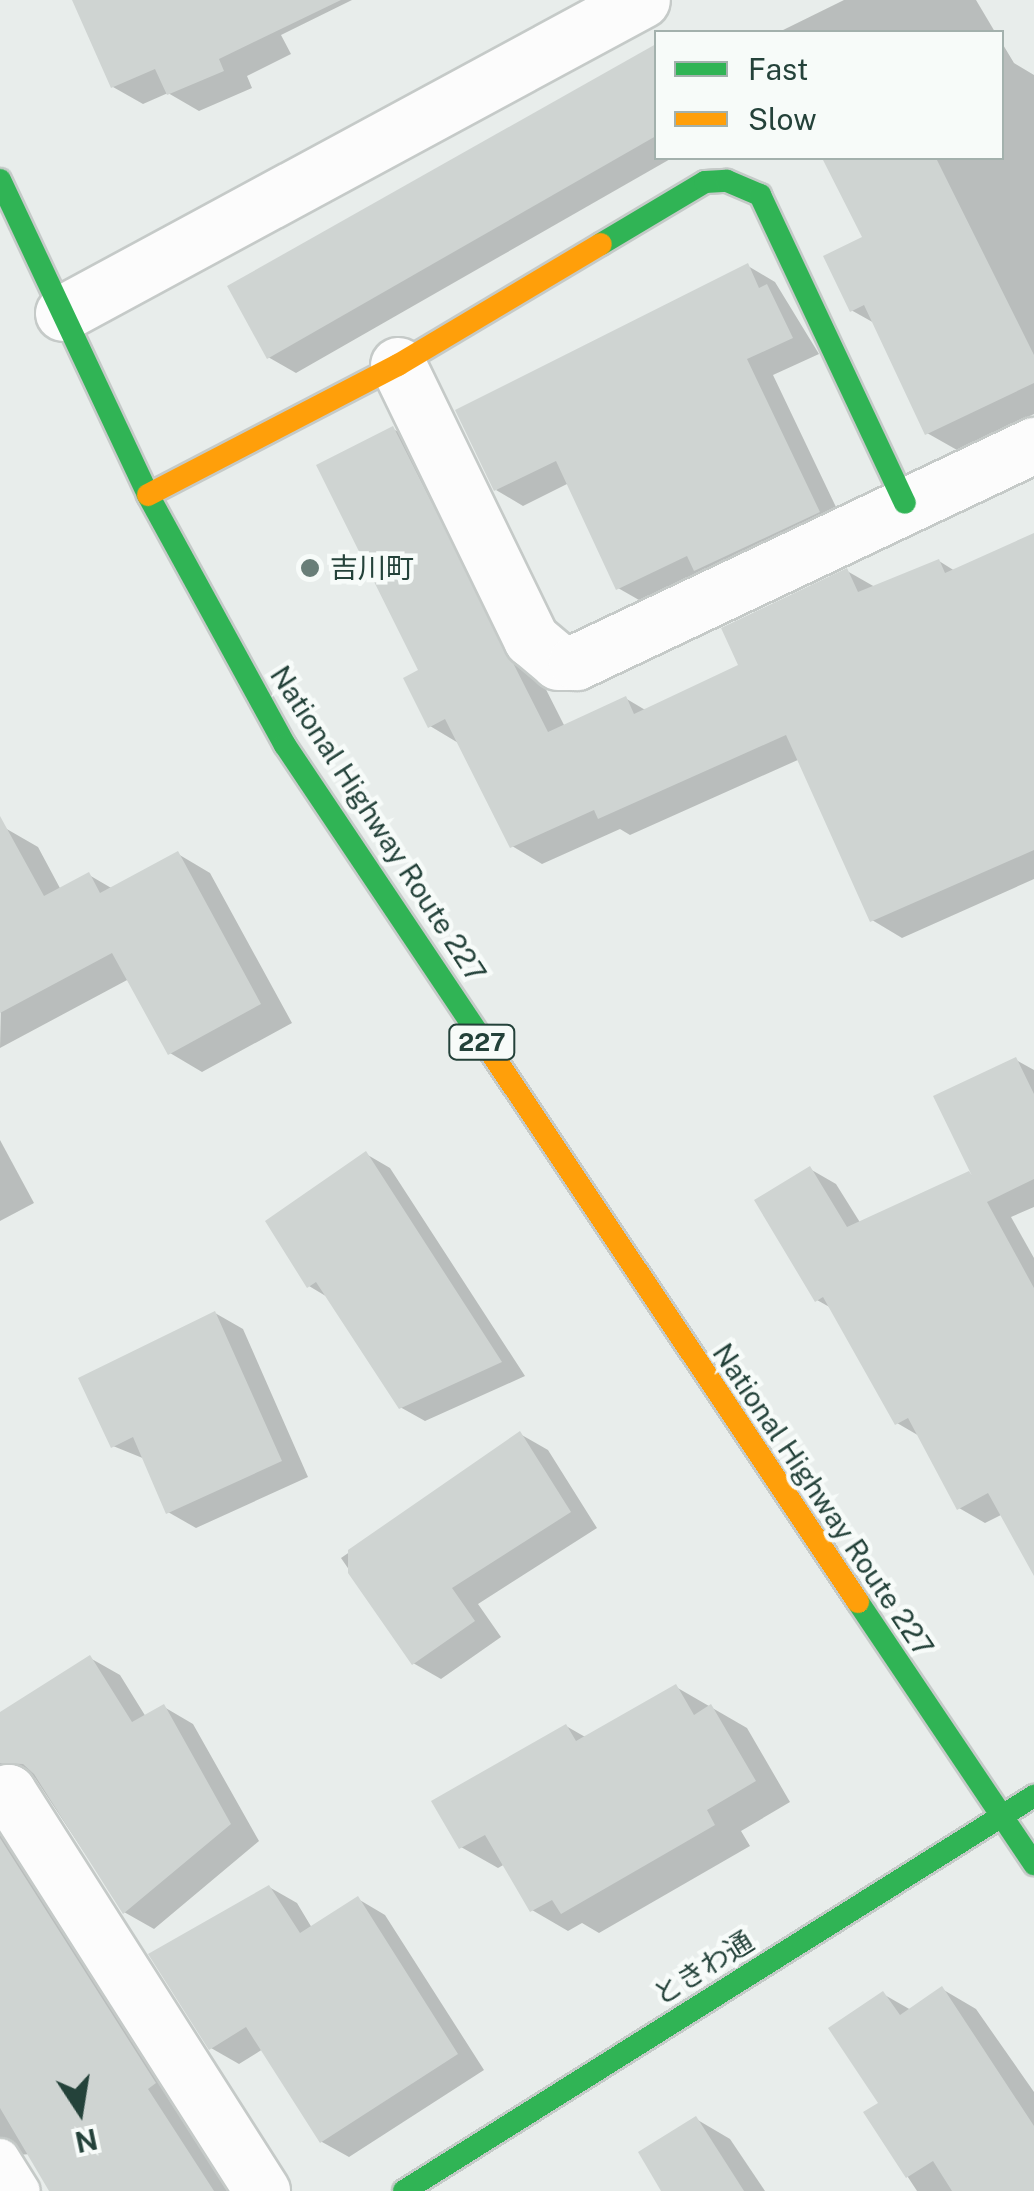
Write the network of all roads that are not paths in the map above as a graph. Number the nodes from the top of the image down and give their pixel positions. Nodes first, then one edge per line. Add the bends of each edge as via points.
1 (642, 0) edge
2 (0, 180) edge
3 (62, 313) junction
4 (398, 365) junction
5 (1034, 445) edge
6 (148, 495) junction
7 (905, 503) junction
8 (0, 1796) edge
9 (1034, 1796) edge
10 (1002, 1816) junction
11 (1034, 1864) edge
12 (0, 2158) edge
13 (22, 2191) edge
14 (262, 2191) edge
15 (404, 2191) edge

1 - 3 street
2 - 3 main road, National Highway Route 227 / 227
3 - 6 main road, National Highway Route 227 / 227
4 - 6 main road
4 - 7 street via 531,639 558,662 576,662
4 - 7 main road via 705,182 747,185 760,195
5 - 7 street
6 - 10 main road, National Highway Route 227 / 227 via 285,746
8 - 14 street via 8,1792
9 - 10 main road, ときわ通
10 - 11 main road, National Highway Route 227 / 227
10 - 15 main road, ときわ通
12 - 13 lane

